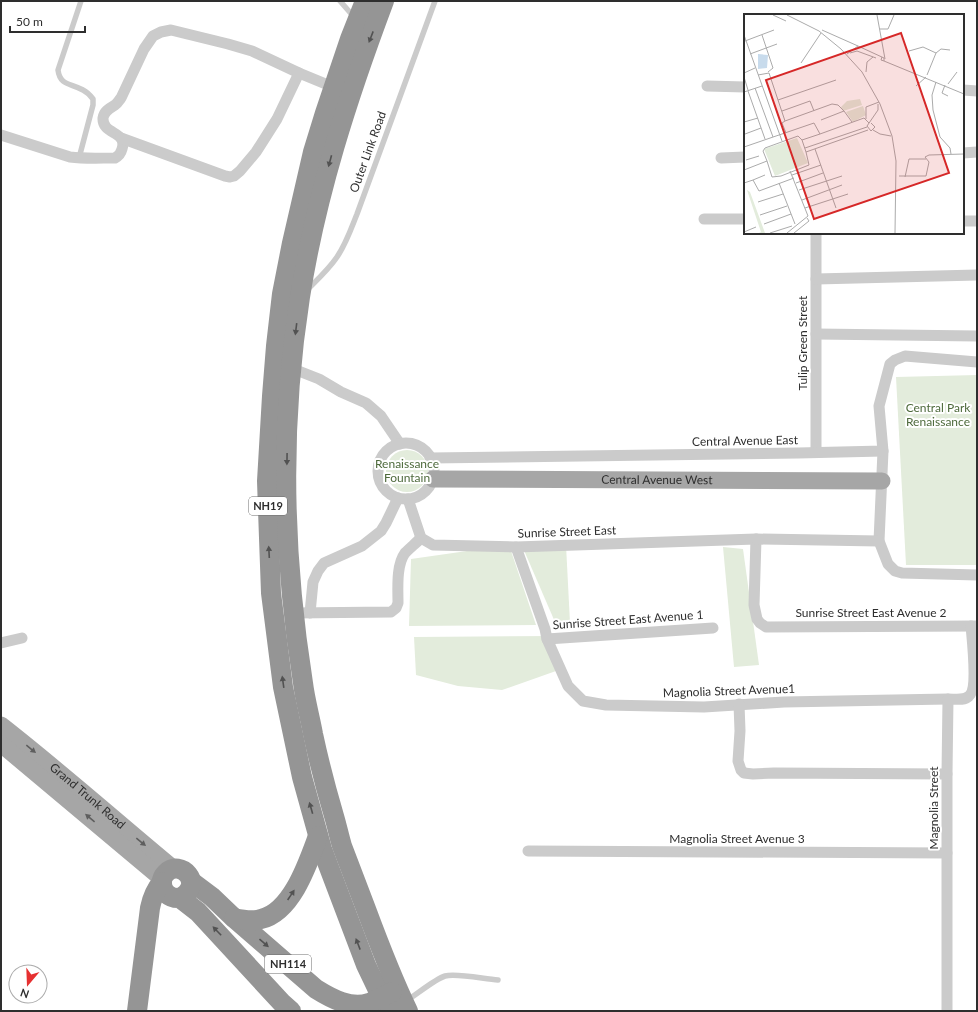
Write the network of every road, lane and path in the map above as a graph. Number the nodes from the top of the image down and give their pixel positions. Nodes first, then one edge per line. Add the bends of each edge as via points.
1 (81, 1) edge
2 (340, 1) edge
3 (364, 1) edge
4 (384, 1) edge
5 (435, 1) edge
6 (357, 20) junction
7 (299, 73) junction
8 (707, 86) dead end
9 (333, 87) junction
10 (744, 87) edge
11 (964, 90) edge
12 (977, 91) edge
13 (1, 135) edge
14 (121, 138) junction
15 (964, 152) edge
16 (977, 152) edge
17 (744, 157) edge
18 (79, 158) junction
19 (721, 158) dead end
20 (704, 219) dead end
21 (744, 219) edge
22 (964, 221) edge
23 (977, 221) edge
24 (816, 234) edge
25 (977, 275) edge
26 (816, 279) junction
27 (300, 297) junction
28 (816, 334) junction
29 (977, 336) edge
30 (977, 362) edge
31 (291, 368) junction
32 (400, 444) junction
33 (883, 451) junction
34 (816, 452) junction
35 (430, 458) junction
36 (432, 480) junction
37 (882, 481) junction
38 (403, 499) junction
39 (421, 538) junction
40 (756, 538) junction
41 (879, 541) junction
42 (516, 547) junction
43 (977, 575) edge
44 (302, 613) junction
45 (974, 626) edge
46 (713, 628) dead end
47 (22, 638) dead end
48 (547, 639) junction
49 (1, 643) edge
50 (948, 699) junction
51 (739, 704) junction
52 (1, 725) edge
53 (1, 744) edge
54 (947, 774) junction
55 (318, 836) junction
56 (528, 852) dead end
57 (947, 853) junction
58 (166, 877) junction
59 (182, 893) junction
60 (234, 918) junction
61 (148, 924) junction
62 (369, 972) junction
63 (498, 980) dead end
64 (393, 1003) edge
65 (353, 1004) junction
66 (137, 1011) edge
67 (291, 1011) edge
68 (948, 1011) edge

1 - 18 lane via 58,70 65,83 84,90 93,99
2 - 6 lane
3 - 6 highway, NH19
4 -> 27 highway, NH19 via 335,142 320,198
5 - 27 lane, Outer Link Road via 346,242 337,258
6 - 9 highway, NH19
7 - 9 street
7 - 14 street via 277,119 256,152 234,176 224,176
7 - 14 street via 252,51 170,30 161,32 153,36 144,49 117,104 104,114 106,128
8 - 10 street
55 -> 9 highway, NH19 via 302,777 283,687 271,594 267,481 273,369 282,294 302,195
11 - 12 street
13 - 18 street
14 - 18 street via 121,153 115,158
15 - 16 street
17 - 19 street
20 - 21 street
22 - 23 street
24 - 26 street, Tulip Green Street
25 - 26 street
26 - 28 street, Tulip Green Street
27 -> 31 highway, NH19
28 - 29 street
28 - 34 street, Tulip Green Street
30 - 33 street via 905,356 890,364 878,406
31 - 32 street via 366,403 381,416
31 -> 44 highway, NH19 via 287,527 292,601
32 - 35 street via 414,444
32 - 38 street via 392,446 384,454 379,463 378,474 381,484 388,493
33 - 34 street, Central Avenue East
33 - 37 street
34 - 35 street, Central Avenue East
35 - 36 street via 434,468
36 - 37 main road, Central Avenue West
36 - 38 street via 419,496
37 - 41 street
38 - 39 street
38 - 44 street via 381,531 362,546 324,564 313,582
39 - 42 street, Sunrise Street East via 433,545
39 - 44 street via 405,553 401,561 398,603 392,612
40 - 41 street, Sunrise Street East
40 - 42 street, Sunrise Street East
40 - 45 street, Sunrise Street East Avenue 2 via 754,605 757,619 766,627
41 - 43 street via 888,564 895,571
42 - 48 street, Sunrise Street East Avenue 1
44 - 64 highway, NH19 via 303,685 321,769 342,845 377,937
45 - 50 street via 975,674 972,694 968,698
46 - 48 street, Sunrise Street East Avenue 1
47 - 49 street
48 - 51 street, Magnolia Street Avenue1 via 568,686 583,701 606,705 704,707
50 - 51 street, Magnolia Street Avenue1
50 - 54 street, Magnolia Street
51 - 54 street via 738,761 744,773
52 -> 58 main road, Grand Trunk Road via 127,831
58 -> 53 main road, Grand Trunk Road
54 - 57 street, Magnolia Street
60 -> 55 highway via 249,921 262,919 274,914 286,904 294,892
62 -> 55 highway, NH19
56 - 57 street, Magnolia Street Avenue 3
57 - 68 street, Magnolia Street
58 - 59 highway, NH114 via 162,887 167,895
58 - 59 highway, NH114 via 180,869 186,871 190,876
58 - 61 highway via 151,901
59 - 60 highway, NH114 via 212,897
59 - 61 highway
67 -> 59 highway, NH114
60 -> 65 highway, NH114 via 316,989 329,997
61 - 66 highway
62 - 64 highway, NH19
62 - 65 highway
63 - 64 lane via 444,976
64 - 65 highway, NH114

